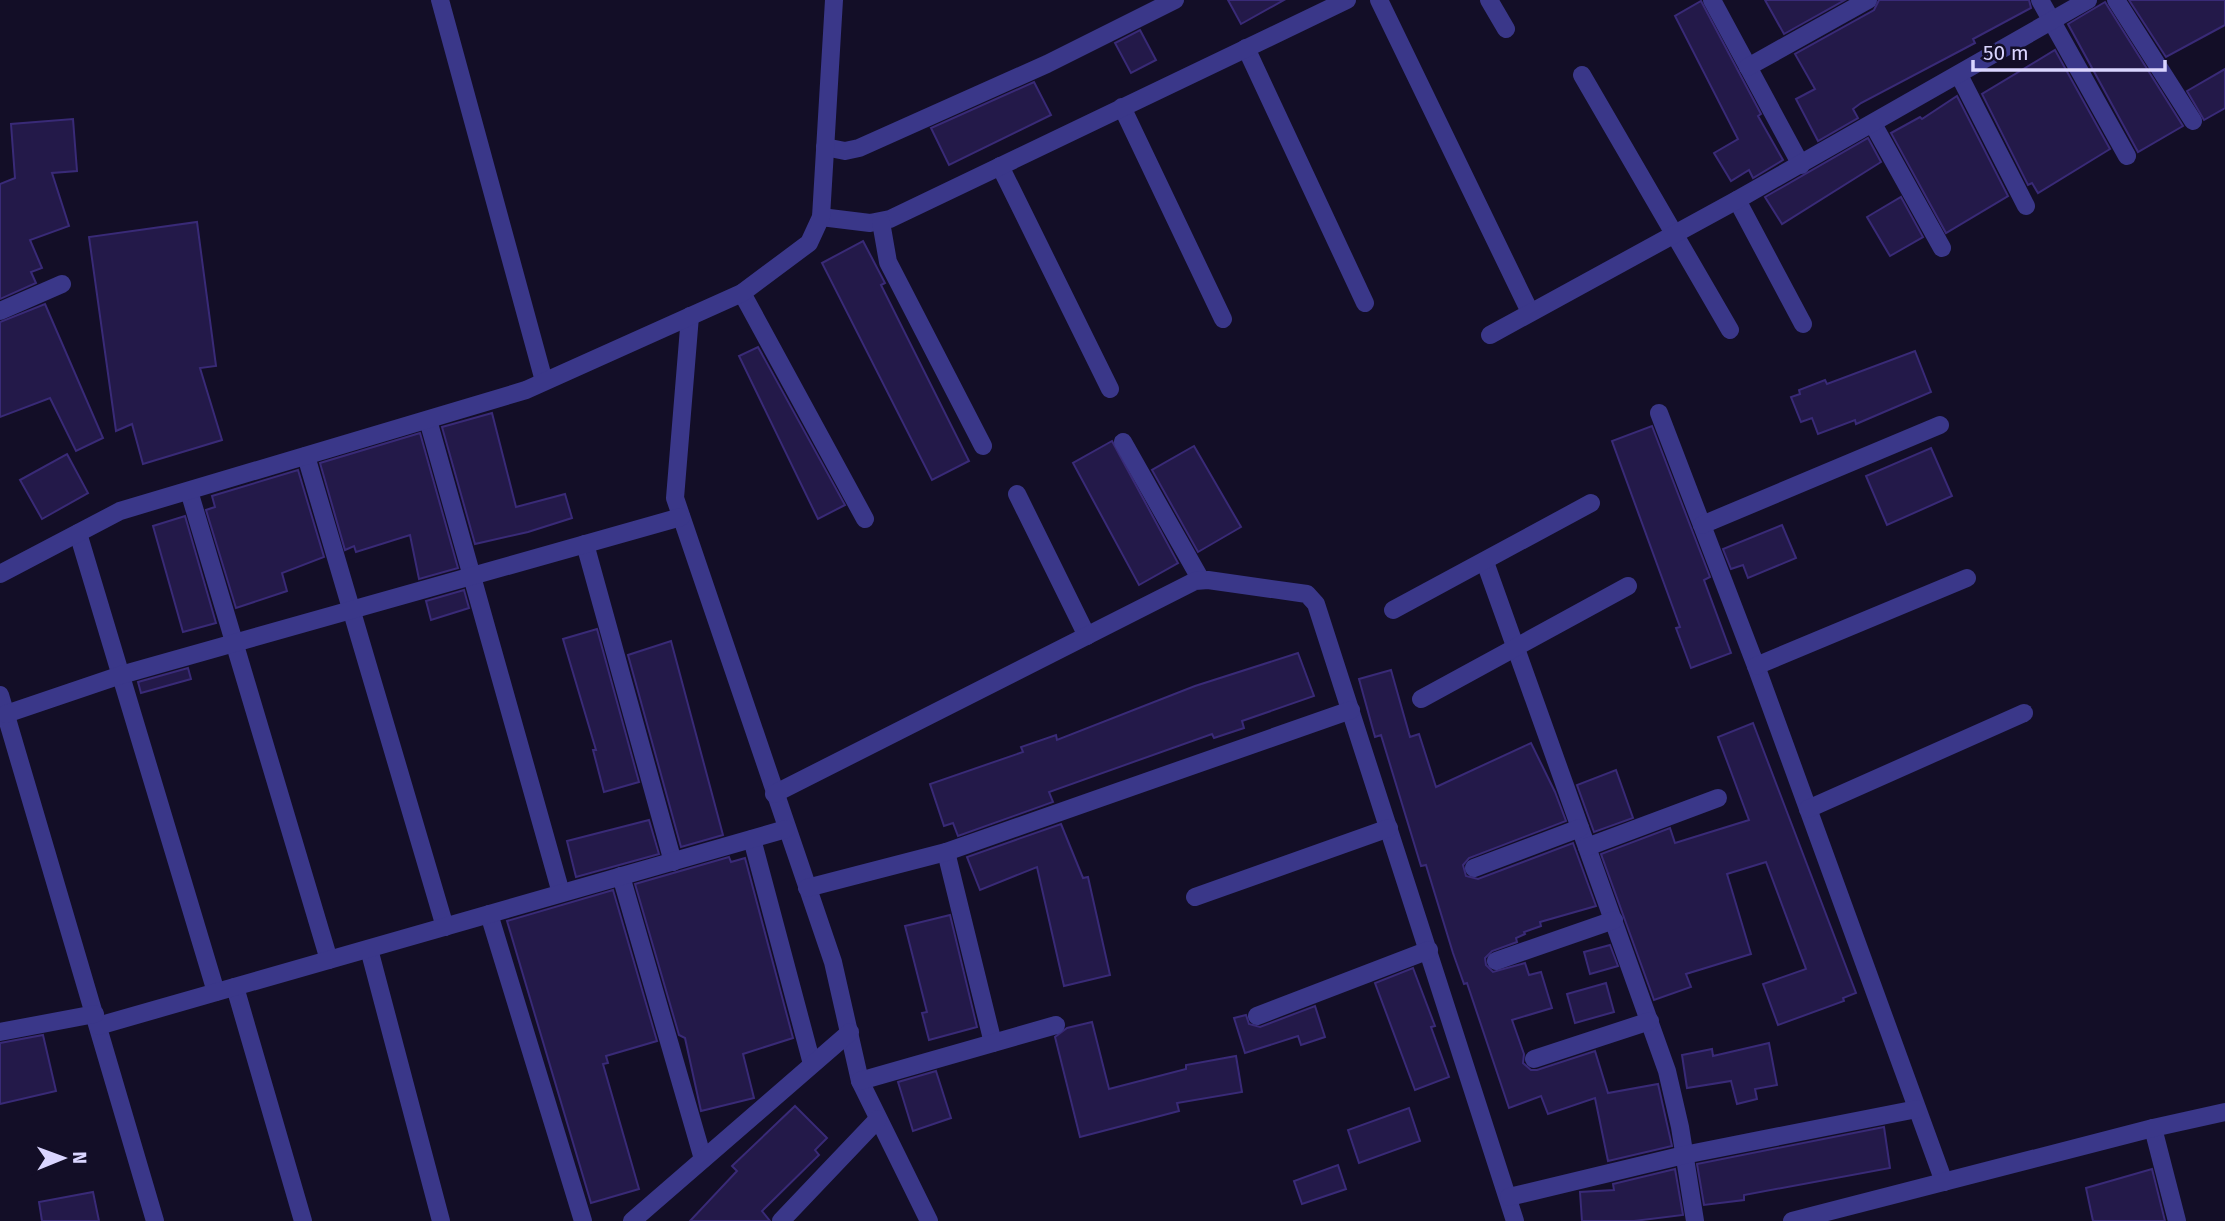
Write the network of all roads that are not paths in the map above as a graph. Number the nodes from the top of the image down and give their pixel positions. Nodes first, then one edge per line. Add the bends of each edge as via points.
1 (440, 0) edge
2 (834, 0) edge
3 (1175, 0) edge
4 (1347, 0) edge
5 (1379, 0) edge
6 (1489, 0) edge
7 (1712, 0) edge
8 (1868, 0) edge
9 (2040, 0) edge
10 (2088, 0) edge
11 (2116, 0) edge
12 (2053, 22) junction
13 (1506, 29) dead end
14 (1246, 48) junction
15 (1748, 67) junction
16 (1582, 75) dead end
17 (1959, 75) junction
18 (1122, 107) junction
19 (2193, 121) dead end
20 (1873, 124) junction
21 (825, 147) junction
22 (2127, 156) dead end
23 (1801, 164) junction
24 (1000, 166) junction
25 (1737, 200) junction
26 (2026, 206) dead end
27 (821, 217) junction
28 (881, 222) junction
29 (1672, 235) junction
30 (1942, 248) dead end
31 (62, 284) dead end
32 (742, 293) junction
33 (1366, 303) dead end
34 (0, 311) edge
35 (1530, 312) junction
36 (690, 316) junction
37 (1223, 319) dead end
38 (1802, 324) dead end
39 (1730, 330) dead end
40 (1490, 335) dead end
41 (544, 381) junction
42 (1110, 389) dead end
43 (1658, 413) dead end
44 (428, 420) junction
45 (1940, 425) dead end
46 (1123, 442) dead end
47 (983, 446) dead end
48 (306, 456) junction
49 (189, 491) junction
50 (1017, 494) dead end
51 (1591, 503) dead end
52 (681, 517) junction
53 (865, 519) dead end
54 (1702, 525) junction
55 (78, 533) junction
56 (585, 544) junction
57 (1485, 562) junction
58 (0, 574) edge
59 (471, 576) junction
60 (1968, 578) dead end
61 (1201, 580) junction
62 (1628, 586) dead end
63 (1393, 610) dead end
64 (352, 612) junction
65 (1087, 636) junction
66 (235, 645) junction
67 (1516, 649) junction
68 (1756, 666) junction
69 (121, 675) junction
70 (0, 695) edge
71 (1420, 699) dead end
72 (1351, 710) junction
73 (2024, 713) dead end
74 (6, 714) junction
75 (774, 794) junction
76 (1718, 798) dead end
77 (1808, 809) junction
78 (1389, 828) junction
79 (1580, 828) junction
80 (786, 829) junction
81 (752, 839) junction
82 (1587, 847) junction
83 (946, 852) junction
84 (673, 862) junction
85 (1474, 868) dead end
86 (621, 876) junction
87 (807, 888) junction
88 (561, 893) junction
89 (1195, 897) dead end
90 (489, 914) junction
91 (1614, 920) junction
92 (445, 927) junction
93 (369, 949) junction
94 (1429, 950) junction
95 (329, 960) junction
96 (1496, 961) dead end
97 (235, 987) junction
98 (216, 992) junction
99 (1257, 1016) dead end
100 (97, 1020) junction
101 (1650, 1021) junction
102 (1056, 1026) dead end
103 (0, 1032) edge
104 (850, 1032) junction
105 (993, 1043) junction
106 (1534, 1059) dead end
107 (812, 1064) junction
108 (860, 1081) junction
109 (1917, 1109) junction
110 (2225, 1112) edge
111 (878, 1119) junction
112 (2153, 1128) junction
113 (1684, 1155) junction
114 (703, 1159) junction
115 (1944, 1182) junction
116 (1509, 1197) junction
117 (155, 1221) edge
118 (303, 1221) edge
119 (442, 1221) edge
120 (583, 1221) edge
121 (632, 1221) edge
122 (781, 1221) edge
123 (929, 1221) edge
124 (1515, 1221) edge
125 (1695, 1221) edge
126 (1792, 1221) edge
127 (2177, 1221) edge

1 - 41 street
2 - 21 street
3 - 21 street via 1047,64 859,148
4 - 14 street
5 - 35 street
6 - 13 street
7 - 15 street
8 - 15 street
9 - 12 street
10 - 12 street
11 - 19 street
12 - 17 street
12 - 22 street
14 - 18 street
14 - 33 street
15 - 23 street
16 - 29 street
17 - 20 street
17 - 26 street
18 - 24 street
18 - 37 street
20 - 23 street
20 - 30 street
21 - 27 street
23 - 25 street
24 - 28 street
24 - 42 street
25 - 29 street
25 - 38 street
27 - 28 street
27 - 32 street via 809,243
28 - 47 street via 888,262
29 - 35 street
29 - 39 street
31 - 34 street
32 - 36 street
32 - 53 street
35 - 40 street
36 - 41 street
36 - 52 street via 674,482
41 - 44 street
43 - 54 street
44 - 48 street
44 - 59 street
45 - 54 street
46 - 61 street
48 - 49 street
48 - 64 street
49 - 55 street via 120,511
49 - 66 street
50 - 65 street
51 - 57 street
52 - 56 street
52 - 75 street
54 - 68 street
55 - 58 street
55 - 69 street
56 - 59 street
56 - 84 street
57 - 63 street
57 - 67 street
59 - 64 street
59 - 88 street
60 - 68 street
61 - 65 street
61 - 72 street via 1312,597
62 - 67 street
64 - 66 street
64 - 92 street
65 - 75 street
66 - 69 street
66 - 95 street
67 - 71 street
67 - 79 street
68 - 77 street
69 - 74 street
69 - 98 street
70 - 74 street
72 - 78 street
72 - 83 street
73 - 77 street
74 - 100 street
75 - 80 street
76 - 82 street
77 - 109 street
78 - 89 street
78 - 94 street
79 - 82 street
79 - 85 street
80 - 81 street
80 - 87 street
81 - 84 street
81 - 107 street
82 - 91 street
83 - 87 street
83 - 105 street
84 - 86 street
86 - 88 street
86 - 114 street
87 - 104 street via 833,962
88 - 90 street
90 - 92 street
90 - 120 street
91 - 96 street
91 - 101 street
92 - 93 street
93 - 95 street
93 - 119 street
94 - 99 street
94 - 116 street
95 - 97 street
97 - 98 street
97 - 118 street
98 - 100 street
100 - 103 street
100 - 117 street
101 - 106 street
101 - 113 street via 1674,1098
102 - 105 street
104 - 107 street
104 - 108 street
105 - 108 street
107 - 114 street
108 - 111 street
109 - 113 street
109 - 115 street
110 - 112 street
111 - 122 street
111 - 123 street
112 - 115 street
112 - 127 street
113 - 116 street
113 - 125 street
114 - 121 street
115 - 126 street
116 - 124 street

